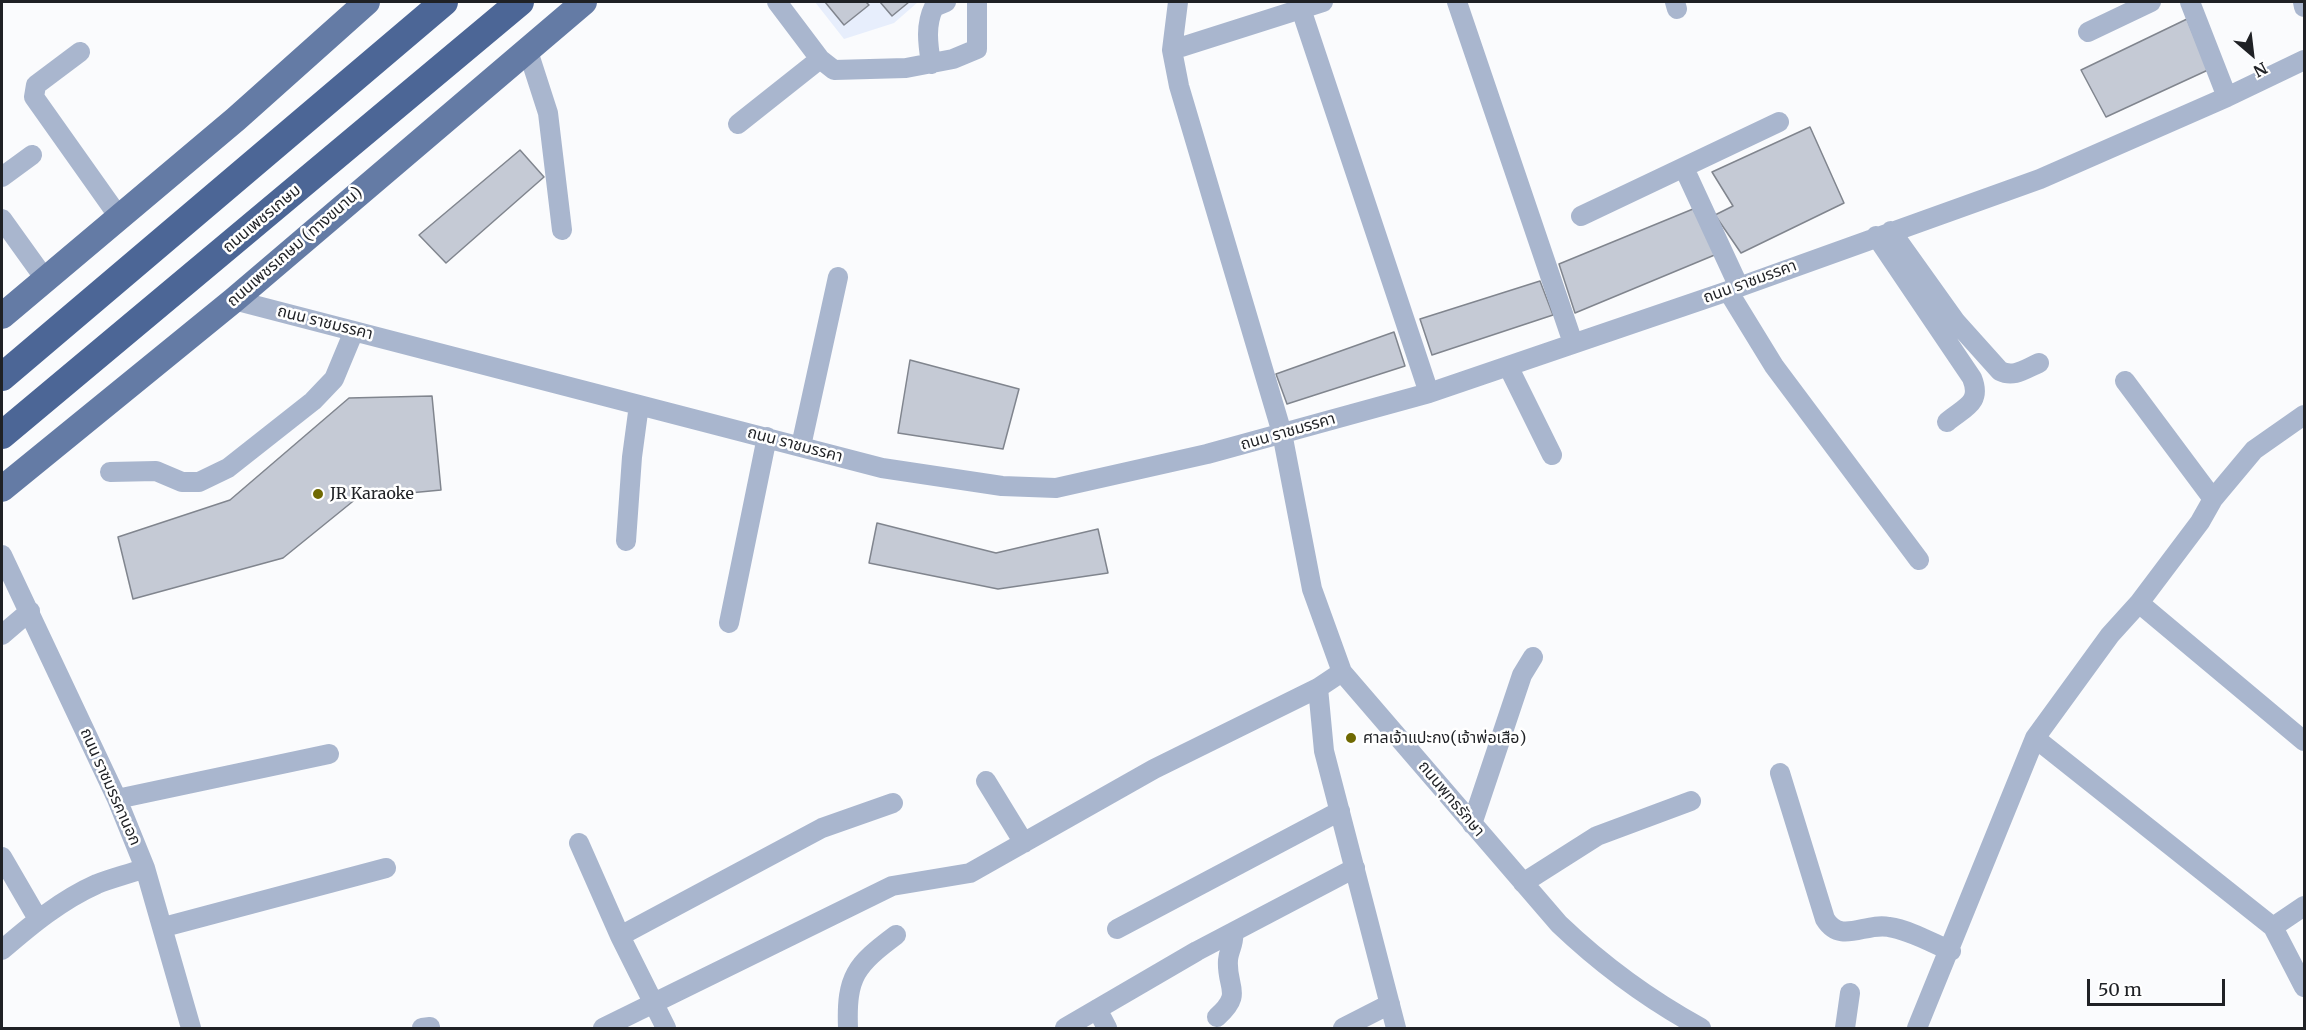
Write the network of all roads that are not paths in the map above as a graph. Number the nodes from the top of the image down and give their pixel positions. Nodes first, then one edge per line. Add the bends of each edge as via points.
1 (367, 2) edge
2 (444, 2) edge
3 (520, 2) edge
4 (584, 2) edge
5 (777, 2) edge
6 (946, 2) edge
7 (977, 2) edge
8 (1178, 2) edge
9 (1323, 2) edge
10 (1457, 2) edge
11 (2151, 2) edge
12 (2190, 2) edge
13 (2303, 2) edge
14 (2304, 7) edge
15 (1301, 9) junction
16 (2088, 32) dead end
17 (527, 48) junction
18 (1172, 50) junction
19 (80, 52) dead end
20 (820, 59) junction
21 (2304, 60) edge
22 (931, 63) junction
23 (2228, 97) junction
24 (1779, 122) dead end
25 (738, 124) dead end
26 (32, 155) dead end
27 (1684, 168) junction
28 (2, 177) edge
29 (1581, 216) dead end
30 (119, 217) junction
31 (2, 219) edge
32 (562, 230) dead end
33 (1883, 234) junction
34 (838, 277) dead end
35 (45, 279) junction
36 (1734, 289) junction
37 (234, 300) junction
38 (2, 316) edge
39 (354, 331) junction
40 (1573, 343) junction
41 (2038, 363) dead end
42 (1508, 366) junction
43 (2, 377) edge
44 (2125, 381) dead end
45 (1429, 393) junction
46 (639, 405) junction
47 (2304, 414) edge
48 (1947, 422) dead end
49 (1282, 433) junction
50 (2, 435) edge
51 (767, 437) junction
52 (801, 446) junction
53 (1552, 455) dead end
54 (110, 472) dead end
55 (2, 489) edge
56 (2213, 499) junction
57 (627, 541) dead end
58 (2, 555) edge
59 (1919, 560) dead end
60 (2139, 603) junction
61 (30, 611) junction
62 (729, 623) dead end
63 (2, 635) edge
64 (1533, 657) dead end
65 (1342, 672) junction
66 (1318, 688) junction
67 (2035, 738) junction
68 (2304, 741) edge
69 (329, 754) dead end
70 (1780, 774) dead end
71 (986, 781) dead end
72 (117, 799) junction
73 (1691, 801) dead end
74 (893, 803) dead end
75 (1340, 811) junction
76 (1472, 825) junction
77 (579, 843) dead end
78 (1024, 843) junction
79 (2, 857) edge
80 (145, 868) junction
81 (387, 868) dead end
82 (1354, 868) junction
83 (1523, 883) junction
84 (2304, 906) edge
85 (38, 919) junction
86 (164, 927) junction
87 (2273, 927) junction
88 (1117, 929) dead end
89 (1233, 932) junction
90 (897, 935) dead end
91 (620, 936) junction
92 (2, 950) edge
93 (1951, 951) junction
94 (2304, 987) edge
95 (1850, 993) dead end
96 (1390, 1004) junction
97 (653, 1005) junction
98 (1097, 1009) junction
99 (1217, 1017) dead end
100 (191, 1029) edge
101 (603, 1029) edge
102 (666, 1029) edge
103 (848, 1029) edge
104 (1065, 1029) edge
105 (1107, 1029) edge
106 (1343, 1029) edge
107 (1396, 1029) edge
108 (1701, 1029) edge
109 (1845, 1029) edge
110 (1917, 1029) edge

1 - 30 main road
2 - 43 highway
3 - 50 highway, ถนนเพชรเกษม
4 - 17 main road, ถนนเพชรเกษม (ทางขนาน)
5 - 20 street
6 - 22 street via 934,7 929,19
7 - 22 street via 977,49 953,60
8 - 18 street, ถนนพุทธรักษา
9 - 15 street
10 - 40 street
11 - 16 street
12 - 23 street
13 - 14 street
15 - 18 street
15 - 45 street
17 - 32 street via 548,113
17 - 37 main road, ถนนเพชรเกษม (ทางขนาน)
18 - 49 street, ถนนพุทธรักษา via 1193,142
19 - 30 street via 36,85 34,97
20 - 22 street via 834,70 906,68
20 - 25 street
21 - 23 street, ถนน ราชมรรคา
23 - 33 street, ถนน ราชมรรคา via 2040,179
24 - 27 street
26 - 28 street
27 - 29 street
27 - 36 street
30 - 35 main road
31 - 35 street
33 - 36 street, ถนน ราชมรรคา
33 - 41 street via 2000,371 2016,374
33 - 48 street via 1975,384 1974,400
34 - 52 street
35 - 38 main road
36 - 40 street, ถนน ราชมรรคา
36 - 59 street via 1774,366
37 - 39 street, ถนน ราชมรรคา
37 - 55 main road, ถนนเพชรเกษม (ทางขนาน)
39 - 46 street, ถนน ราชมรรคา
39 - 54 street via 334,379 313,401 228,468 199,482 182,482 156,471
40 - 42 street, ถนน ราชมรรคา
42 - 45 street, ถนน ราชมรรคา
42 - 53 street
44 - 56 street
45 - 49 street, ถนน ราชมรรคา
46 - 51 street, ถนน ราชมรรคา
46 - 57 street
47 - 56 street via 2254,450
49 - 52 street, ถนน ราชมรรคา via 1197,457 1056,488 1002,486 882,468
49 - 65 street, ถนนพุทธรักษา via 1312,589
51 - 52 street, ถนน ราชมรรคา
51 - 62 street
56 - 60 street
58 - 61 street, ถนน ราชมรรคานอก
60 - 67 street via 2104,643
60 - 68 street
61 - 63 street
61 - 72 street, ถนน ราชมรรคานอก
64 - 76 street via 1522,675
65 - 66 street
65 - 76 street, ถนนพุทธรักษา
66 - 75 street via 1324,751
66 - 78 street via 1154,769
67 - 87 street
67 - 93 street
69 - 72 street
70 - 93 street via 1831,929 1840,933 1888,926
71 - 78 street
72 - 80 street, ถนน ราชมรรคานอก
73 - 83 street via 1597,836
74 - 91 street via 822,828
75 - 82 street
75 - 88 street
76 - 83 street, ถนนพุทธรักษา
77 - 91 street
78 - 97 street via 970,873 892,886
79 - 85 street
80 - 85 street via 98,884
80 - 86 street, ถนน ราชมรรคานอก
81 - 86 street
82 - 89 street
82 - 96 street
83 - 108 street, ถนนพุทธรักษา via 1598,961 1653,1002
84 - 87 street
85 - 92 street
86 - 100 street, ถนน ราชมรรคานอก
87 - 94 street
89 - 98 street
89 - 99 street via 1228,961 1234,994
90 - 103 street via 858,967 848,1001
91 - 97 street
93 - 110 street
95 - 109 street
96 - 106 street
96 - 107 street
97 - 101 street
97 - 102 street
98 - 104 street
98 - 105 street

